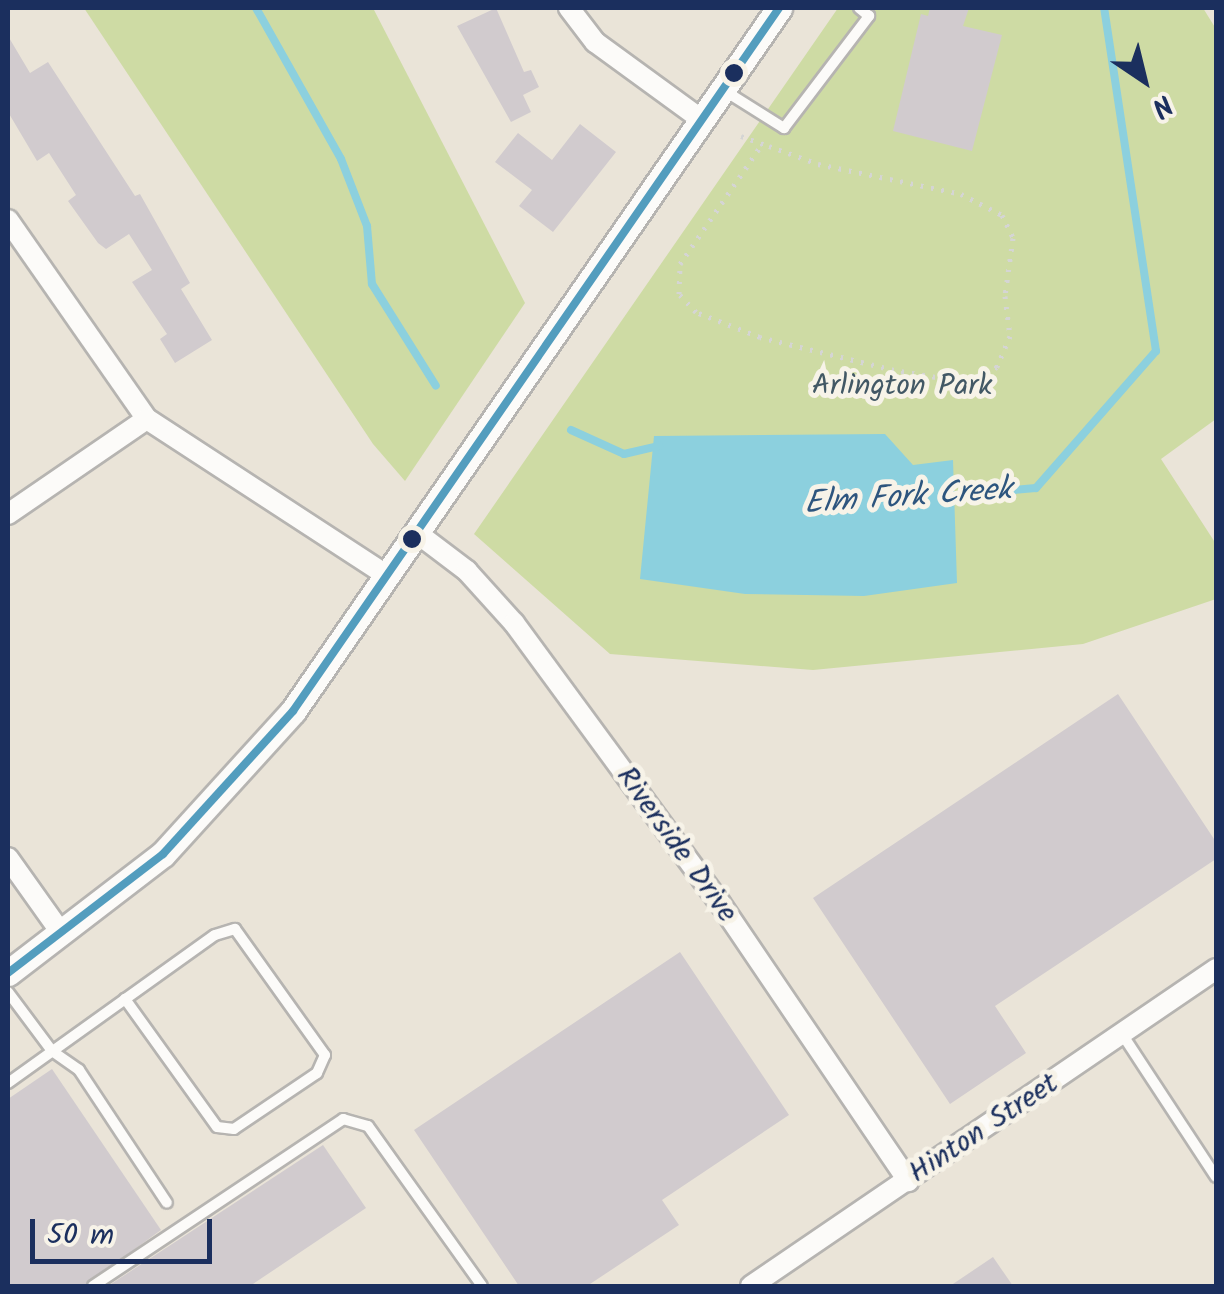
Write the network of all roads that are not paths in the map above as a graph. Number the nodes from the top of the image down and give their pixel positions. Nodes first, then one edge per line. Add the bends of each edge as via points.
1 (569, 8) edge
2 (779, 8) edge
3 (859, 8) edge
4 (723, 90) junction
5 (702, 120) junction
6 (8, 220) edge
7 (147, 419) junction
8 (8, 514) edge
9 (416, 533) junction
10 (388, 576) junction
11 (8, 858) edge
12 (62, 934) junction
13 (1216, 970) edge
14 (8, 973) edge
15 (8, 992) edge
16 (126, 999) junction
17 (1122, 1034) junction
18 (52, 1051) junction
19 (8, 1083) edge
20 (1216, 1177) edge
21 (908, 1181) junction
22 (167, 1203) dead end
23 (93, 1286) edge
24 (482, 1286) edge
25 (751, 1286) edge

1 - 5 street via 595,42
2 - 4 street
3 - 4 lane via 869,16 784,128
4 - 5 street
5 - 9 street
6 - 7 street
7 - 8 street
7 - 10 street
9 - 10 street
9 - 21 street, Riverside Drive via 466,571 514,624 720,904
10 - 12 street via 293,710 198,821
11 - 12 street
12 - 14 street
13 - 17 street, Hinton Street
15 - 18 lane
16 - 16 lane via 215,935 235,929 325,1055 317,1073 251,1118 234,1129 217,1127
16 - 18 lane
17 - 20 lane
17 - 21 street, Hinton Street
18 - 19 lane
18 - 22 lane via 79,1070
21 - 25 street, Hinton Street
23 - 24 lane via 343,1119 368,1126

